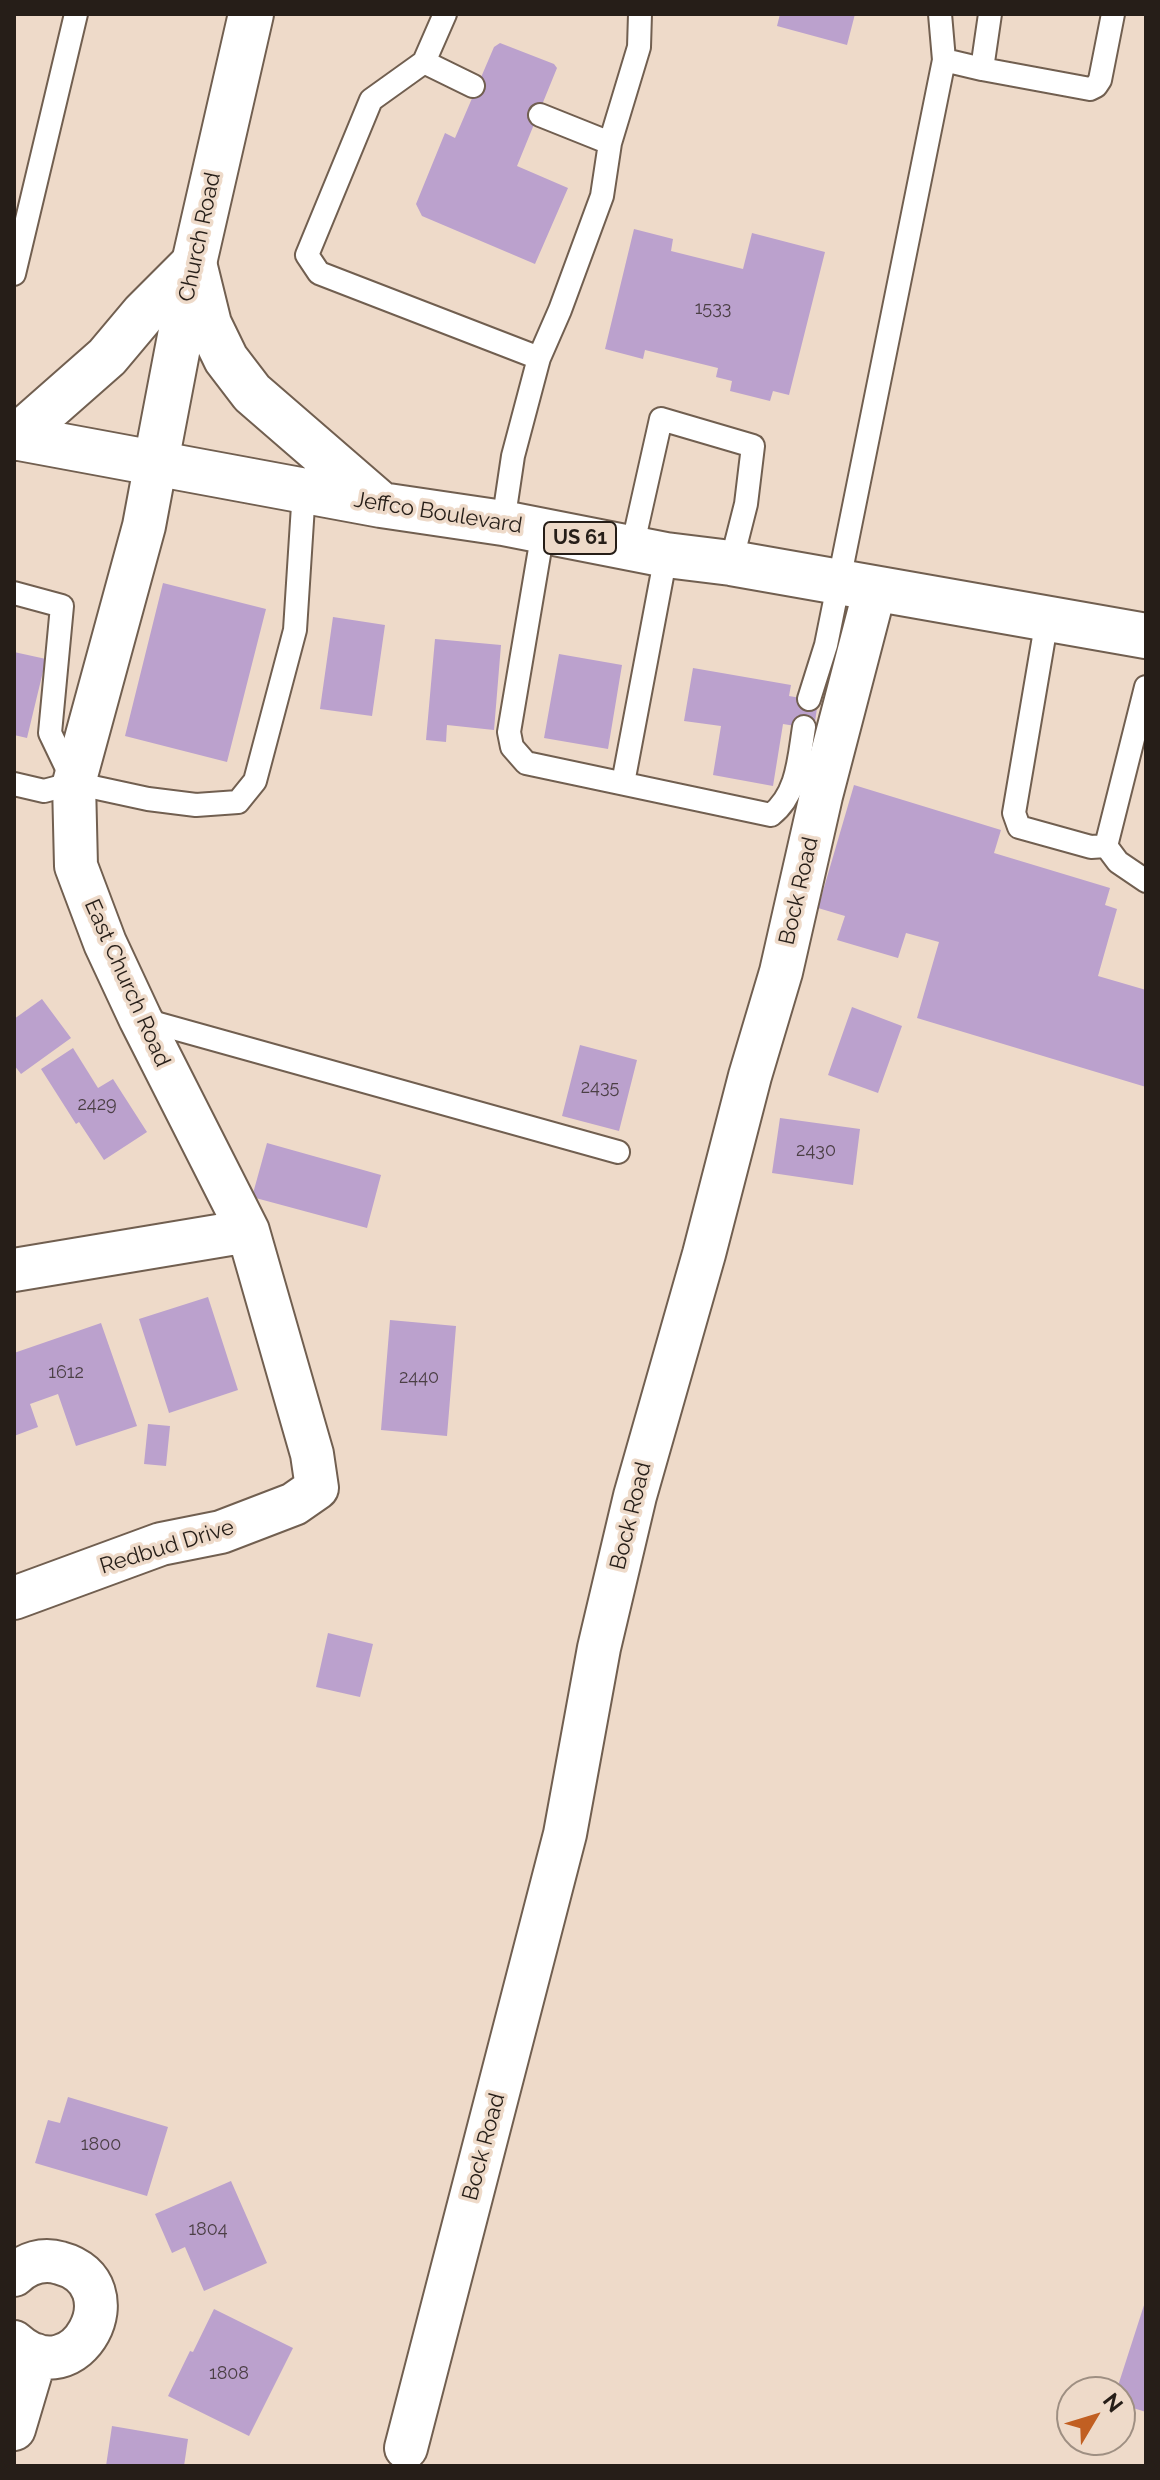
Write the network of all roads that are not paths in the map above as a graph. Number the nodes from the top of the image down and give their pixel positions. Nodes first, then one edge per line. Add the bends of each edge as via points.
1 (76, 14) edge
2 (251, 14) edge
3 (445, 14) edge
4 (640, 14) edge
5 (940, 14) edge
6 (990, 14) edge
7 (1113, 14) edge
8 (944, 60) junction
9 (424, 62) junction
10 (982, 69) junction
11 (473, 86) dead end
12 (540, 115) dead end
13 (610, 143) junction
14 (194, 263) junction
15 (14, 274) edge
16 (539, 358) junction
17 (15, 438) edge
18 (156, 462) junction
19 (304, 490) junction
20 (381, 505) junction
21 (523, 527) junction
22 (649, 552) junction
23 (731, 563) junction
24 (857, 586) junction
25 (14, 593) edge
26 (1047, 619) junction
27 (1146, 636) edge
28 (1146, 687) edge
29 (809, 699) dead end
30 (804, 727) dead end
31 (74, 783) junction
32 (623, 783) junction
33 (14, 784) edge
34 (1106, 846) junction
35 (1146, 881) edge
36 (140, 1018) junction
37 (618, 1152) dead end
38 (248, 1231) junction
39 (14, 1270) edge
40 (317, 1488) joint
41 (14, 1598) edge
42 (14, 2275) edge
43 (25, 2348) edge
44 (14, 2429) edge
45 (406, 2448) dead end

1 - 15 lane
2 - 14 main road, Church Road
3 - 9 lane
4 - 13 lane via 639,47
5 - 8 lane
6 - 10 lane
7 - 10 lane via 1100,80 1090,89
8 - 10 lane
8 - 24 lane
9 - 11 lane
9 - 16 lane via 371,100 307,255 319,273
12 - 13 lane
13 - 16 lane via 602,196
14 - 17 main road via 107,357
14 - 18 main road, Church Road
14 - 20 main road via 209,324 233,369 252,393
16 - 21 lane via 513,456
17 - 18 main road, Jeffco Boulevard / US 61
18 - 19 main road, Jeffco Boulevard / US 61
18 - 31 street, East Church Road via 144,526
19 - 20 main road, Jeffco Boulevard / US 61
19 - 31 lane via 295,630 255,781 238,802 196,805
20 - 21 main road, Jeffco Boulevard / US 61
21 - 22 main road, Jeffco Boulevard / US 61
21 - 32 lane via 512,747 526,763
22 - 23 main road, Jeffco Boulevard / US 61
22 - 23 lane via 661,419 753,446
22 - 32 lane
23 - 24 main road, Jeffco Boulevard / US 61
24 - 26 main road, Jeffco Boulevard / US 61
24 - 29 lane via 826,645
24 - 45 street, Bock Road via 821,796 781,972 635,1496 599,1648 565,1834
25 - 31 lane via 62,606 50,733
26 - 27 main road, Jeffco Boulevard / US 61
26 - 34 lane via 1014,813 1019,827 1091,847
28 - 34 lane
30 - 32 lane via 796,776 771,815
31 - 33 lane via 44,791
31 - 36 street, East Church Road via 76,866
34 - 35 lane via 1118,862
36 - 37 lane
36 - 38 street, East Church Road
38 - 39 street
38 - 40 street, East Church Road
40 - 41 street, Redbud Drive via 294,1504 221,1532 161,1544
42 - 43 street via 37,2262 68,2265 82,2274 96,2302 90,2332 80,2345 51,2357
43 - 44 street

